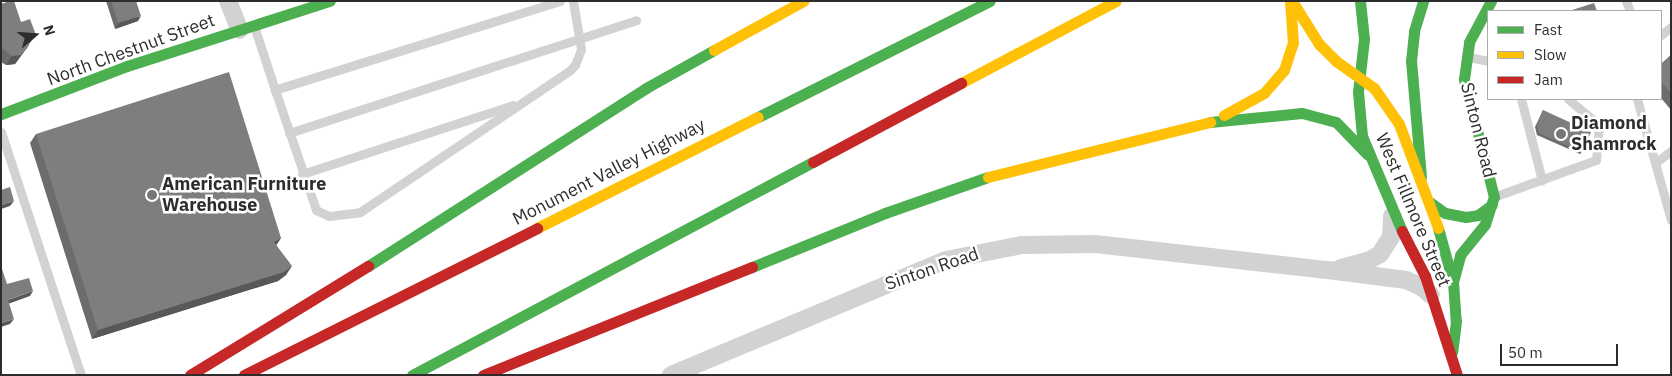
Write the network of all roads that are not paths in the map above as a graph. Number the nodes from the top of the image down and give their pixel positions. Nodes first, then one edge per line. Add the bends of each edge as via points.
1 (228, 1) edge
2 (330, 1) edge
3 (560, 1) edge
4 (573, 1) edge
5 (803, 1) edge
6 (990, 1) edge
7 (1116, 1) edge
8 (1291, 1) edge
9 (1360, 1) edge
10 (1423, 1) edge
11 (1491, 1) edge
12 (636, 20) dead end
13 (247, 28) junction
14 (580, 38) junction
15 (1466, 56) junction
16 (1487, 62) edge
17 (1360, 78) junction
18 (274, 90) junction
19 (1521, 100) edge
20 (1569, 100) edge
21 (1637, 100) edge
22 (524, 102) junction
23 (1, 114) edge
24 (1209, 122) junction
25 (1, 132) edge
26 (289, 133) junction
27 (1671, 151) edge
28 (1367, 154) junction
29 (1655, 163) junction
30 (302, 174) junction
31 (1421, 177) junction
32 (1542, 180) junction
33 (1493, 201) junction
34 (1430, 203) junction
35 (1390, 209) junction
36 (1671, 220) edge
37 (1328, 270) junction
38 (1453, 282) junction
39 (1431, 296) junction
40 (1452, 352) junction
41 (81, 375) edge
42 (190, 375) edge
43 (244, 375) edge
44 (412, 375) edge
45 (484, 375) edge
46 (671, 375) edge
47 (1456, 375) edge

1 - 13 street
2 - 13 main road, North Chestnut Street
3 - 18 lane
4 - 14 lane
5 - 42 main road via 637,93 282,321
6 - 43 main road, Monument Valley Highway
7 - 44 main road
8 - 17 main road, West Fillmore Street via 1309,32 1329,55
8 - 24 main road via 1293,43 1284,70 1255,99
9 - 17 main road, West Fillmore Street via 1364,39
10 - 31 main road via 1414,31 1411,61
11 - 15 main road, Sinton Road via 1473,32
12 - 14 lane
13 - 18 lane
13 - 23 main road, North Chestnut Street via 127,66
14 - 22 lane via 581,49 575,65
14 - 26 lane
15 - 16 lane
15 - 33 main road, Sinton Road via 1467,99
17 - 28 main road, West Fillmore Street via 1358,103
17 - 31 main road, West Fillmore Street via 1374,88 1391,108
18 - 26 lane
19 - 32 lane
20 - 32 lane via 1599,125 1596,160
21 - 29 lane
22 - 30 lane
22 - 30 lane via 352,215 329,216 316,210
24 - 28 main road via 1280,114 1315,115 1343,127
24 - 45 main road via 970,183 854,225
25 - 41 lane
26 - 30 lane
27 - 29 lane
28 - 35 main road, West Fillmore Street
29 - 36 lane
31 - 34 main road, West Fillmore Street
32 - 33 lane
33 - 34 main road via 1478,215 1466,217 1446,213
33 - 38 main road via 1485,224 1460,255
34 - 38 main road, West Fillmore Street
35 - 37 street, Sinton Road via 1392,235 1380,254 1360,264
35 - 39 main road, West Fillmore Street via 1416,254
37 - 39 street, Sinton Road via 1406,280 1422,287
37 - 46 street, Sinton Road via 1095,244 1058,242 1003,247 928,267
38 - 40 main road, West Fillmore Street via 1456,321
39 - 40 main road, West Fillmore Street
40 - 47 main road, West Fillmore Street

